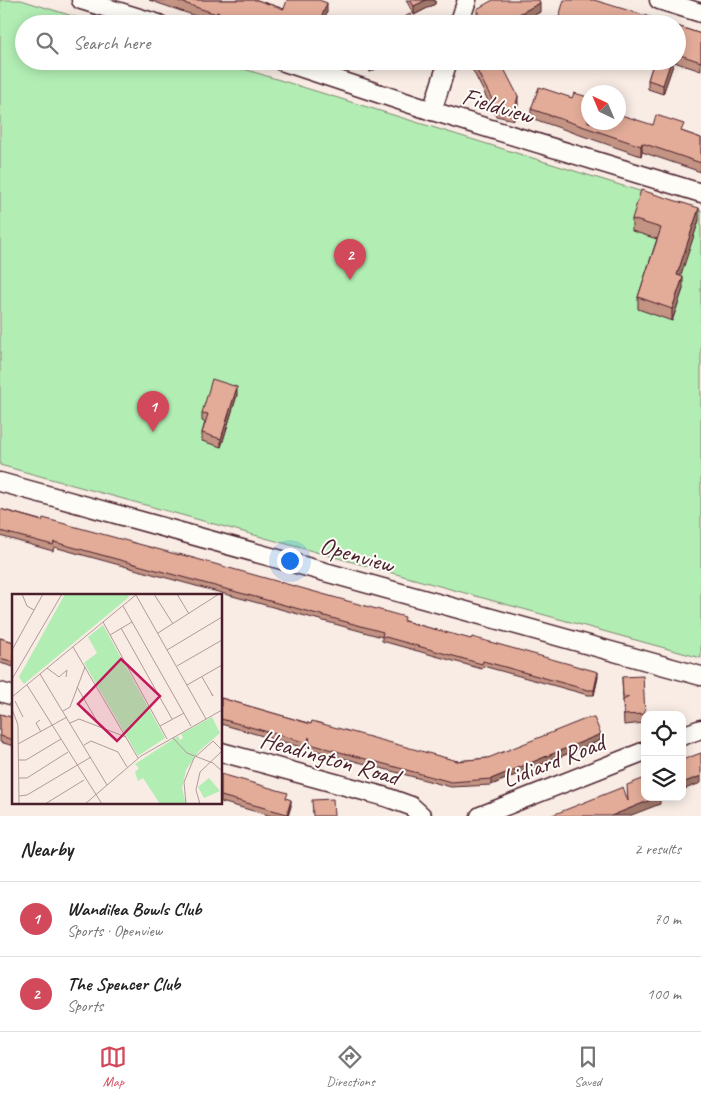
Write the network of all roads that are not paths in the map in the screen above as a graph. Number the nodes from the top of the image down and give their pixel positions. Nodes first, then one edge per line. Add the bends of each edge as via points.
1 (80, 0) edge
2 (467, 0) edge
3 (659, 0) edge
4 (701, 13) edge
5 (129, 15) edge
6 (462, 15) edge
7 (309, 70) edge
8 (445, 70) edge
9 (432, 111) junction
10 (701, 193) edge
11 (0, 482) edge
12 (701, 676) edge
13 (701, 729) edge
14 (686, 735) edge
15 (222, 752) edge
16 (641, 753) edge
17 (422, 816) edge
18 (480, 816) edge

1 - 5 street
2 - 6 street
3 - 4 street
7 - 9 street, Fieldview
8 - 9 street
9 - 10 street, Fieldview
11 - 12 street, Openview
13 - 14 street
15 - 17 street, Headington Road via 386,797 411,806
16 - 18 street, Lidiard Road

